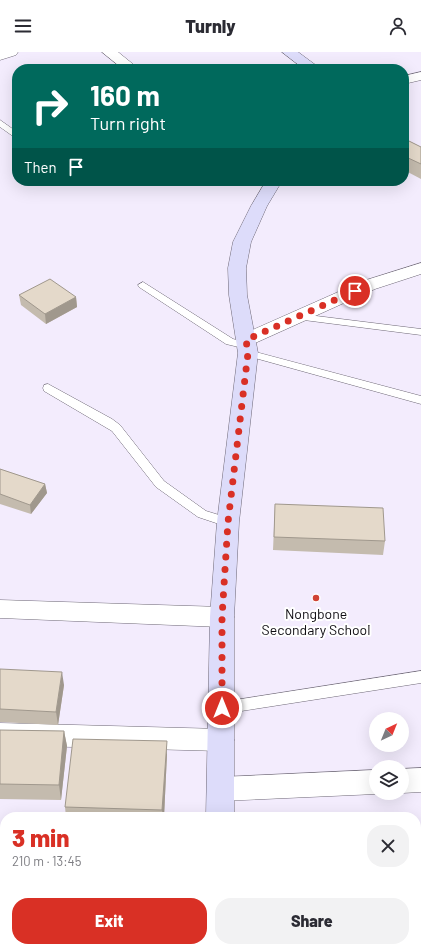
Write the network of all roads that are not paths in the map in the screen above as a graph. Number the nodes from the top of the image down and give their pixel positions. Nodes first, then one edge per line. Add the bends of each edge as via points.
1 (11, 52) edge
2 (109, 52) edge
3 (288, 52) edge
4 (0, 56) edge
5 (125, 64) edge
6 (306, 64) edge
7 (421, 76) edge
8 (409, 79) edge
9 (0, 123) edge
10 (12, 132) edge
11 (271, 186) edge
12 (421, 268) edge
13 (143, 285) dead end
14 (300, 317) junction
15 (421, 332) edge
16 (247, 346) junction
17 (48, 388) dead end
18 (421, 400) edge
19 (228, 522) junction
20 (0, 609) edge
21 (222, 617) junction
22 (421, 677) edge
23 (222, 708) junction
24 (0, 734) edge
25 (221, 740) junction
26 (421, 780) edge
27 (409, 781) edge
28 (369, 782) edge
29 (221, 789) junction
30 (220, 812) edge

1 - 4 street
2 - 5 street
3 - 6 street
7 - 8 street
9 - 10 lane
11 - 16 street via 242,242 237,268 238,295
12 - 14 street via 369,285
13 - 16 lane via 230,342
14 - 15 lane
14 - 16 street
16 - 18 lane
16 - 19 street
17 - 19 lane via 116,428 160,484 202,514
19 - 21 street
20 - 21 street
21 - 23 street
22 - 23 lane
23 - 25 street
24 - 25 street
25 - 29 street
26 - 27 street
28 - 29 street
29 - 30 street

